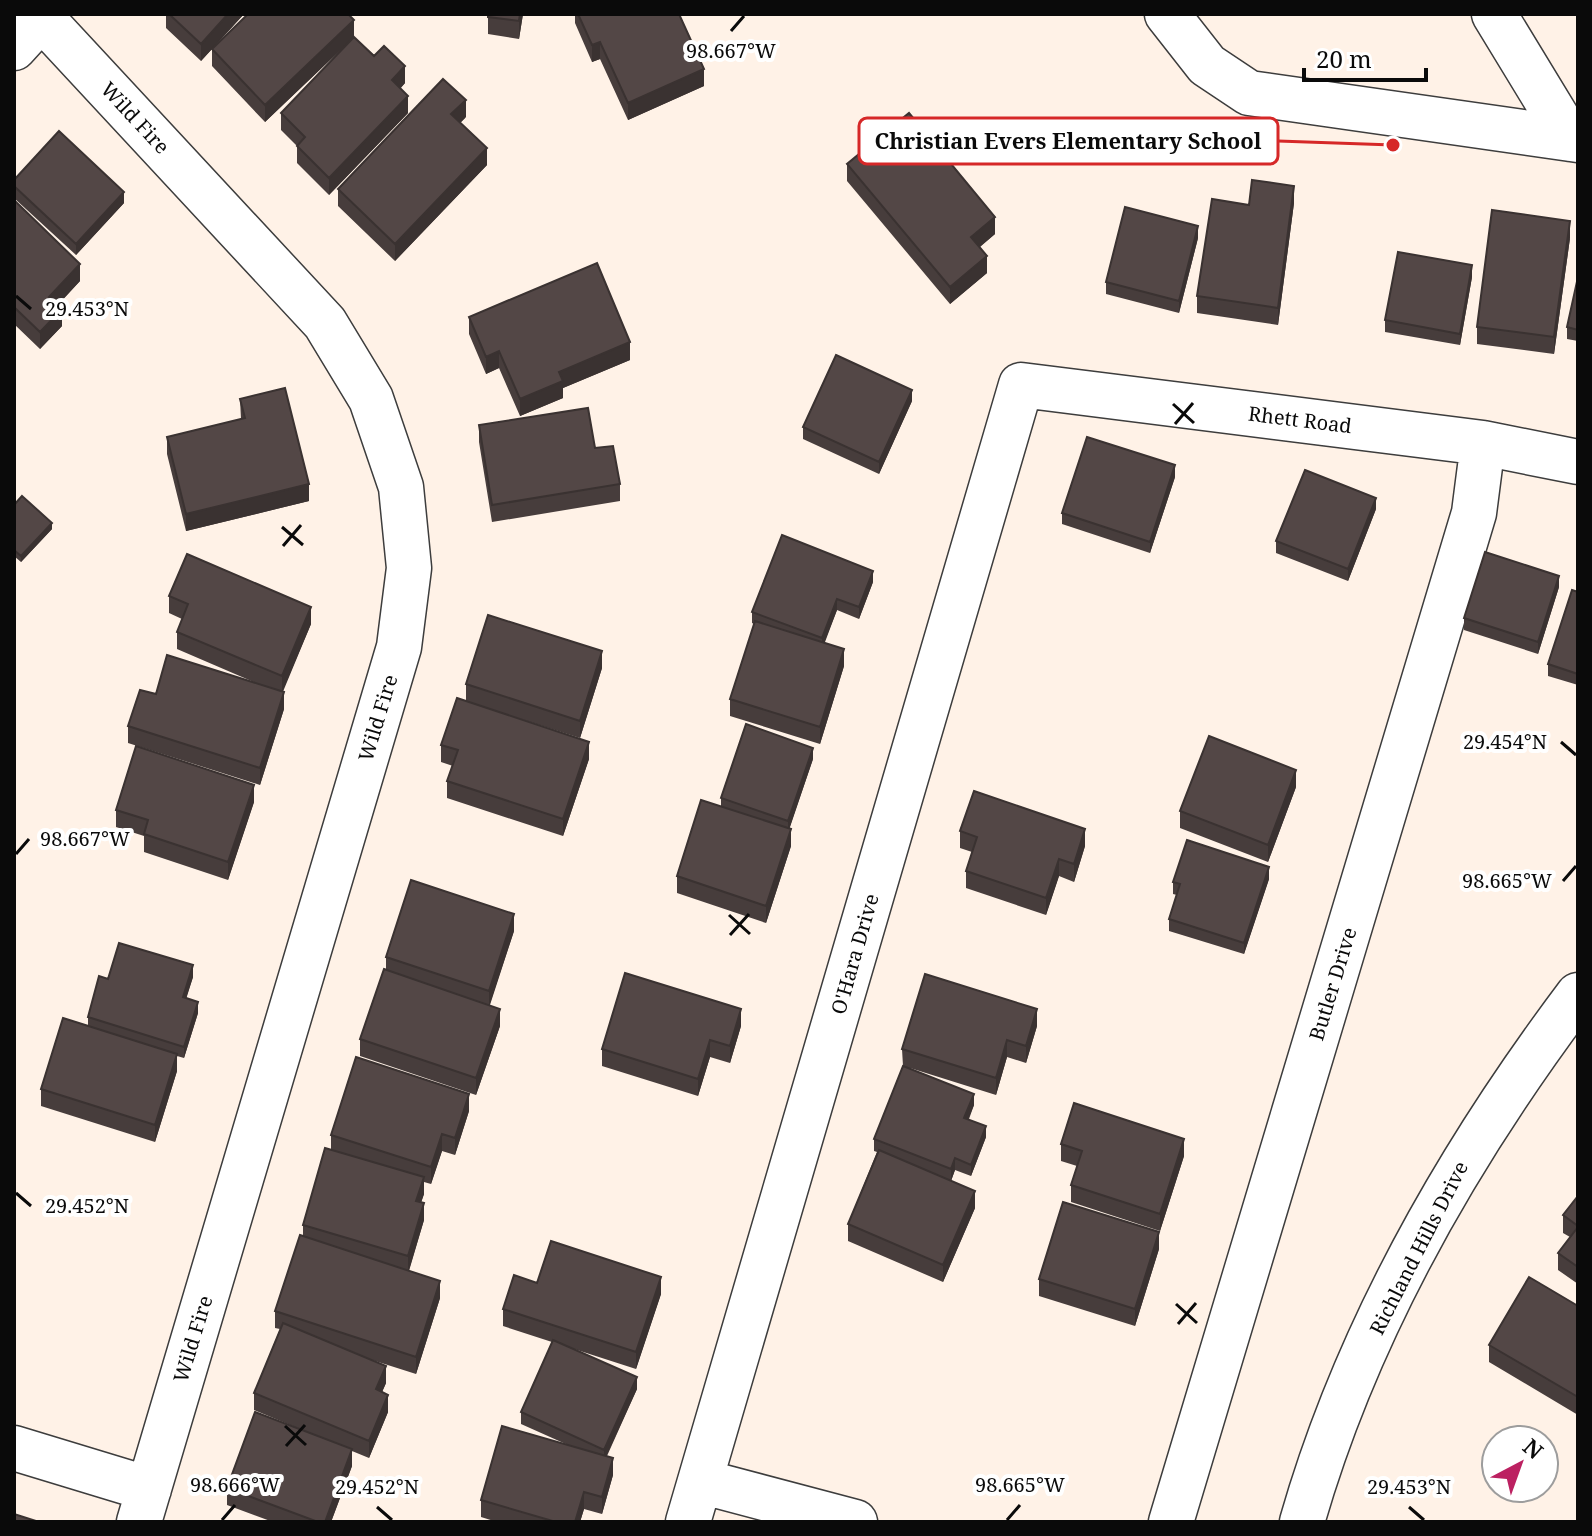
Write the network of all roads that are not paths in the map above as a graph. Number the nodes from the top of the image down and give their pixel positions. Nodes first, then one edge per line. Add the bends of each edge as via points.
1 (1167, 14) edge
2 (1494, 14) edge
3 (35, 23) edge
4 (1574, 139) edge
5 (1021, 385) joint
6 (1483, 443) junction
7 (1578, 462) edge
8 (1578, 995) edge
9 (14, 1448) edge
10 (700, 1481) junction
11 (144, 1506) edge
12 (688, 1522) edge
13 (855, 1522) edge
14 (1171, 1522) edge
15 (1302, 1522) edge

1 - 4 street via 1207,65 1249,93
2 - 4 street
3 - 11 street, Wild Fire via 325,323 371,399 401,487 409,568 399,647
5 - 6 street, Rhett Road
5 - 10 street, O'Hara Drive
6 - 7 street, Rhett Road
6 - 14 street, Butler Drive via 1470,527
8 - 15 street, Richland Hills Drive via 1465,1157 1412,1255 1346,1397
9 - 11 street
10 - 12 street, O'Hara Drive
10 - 13 street

